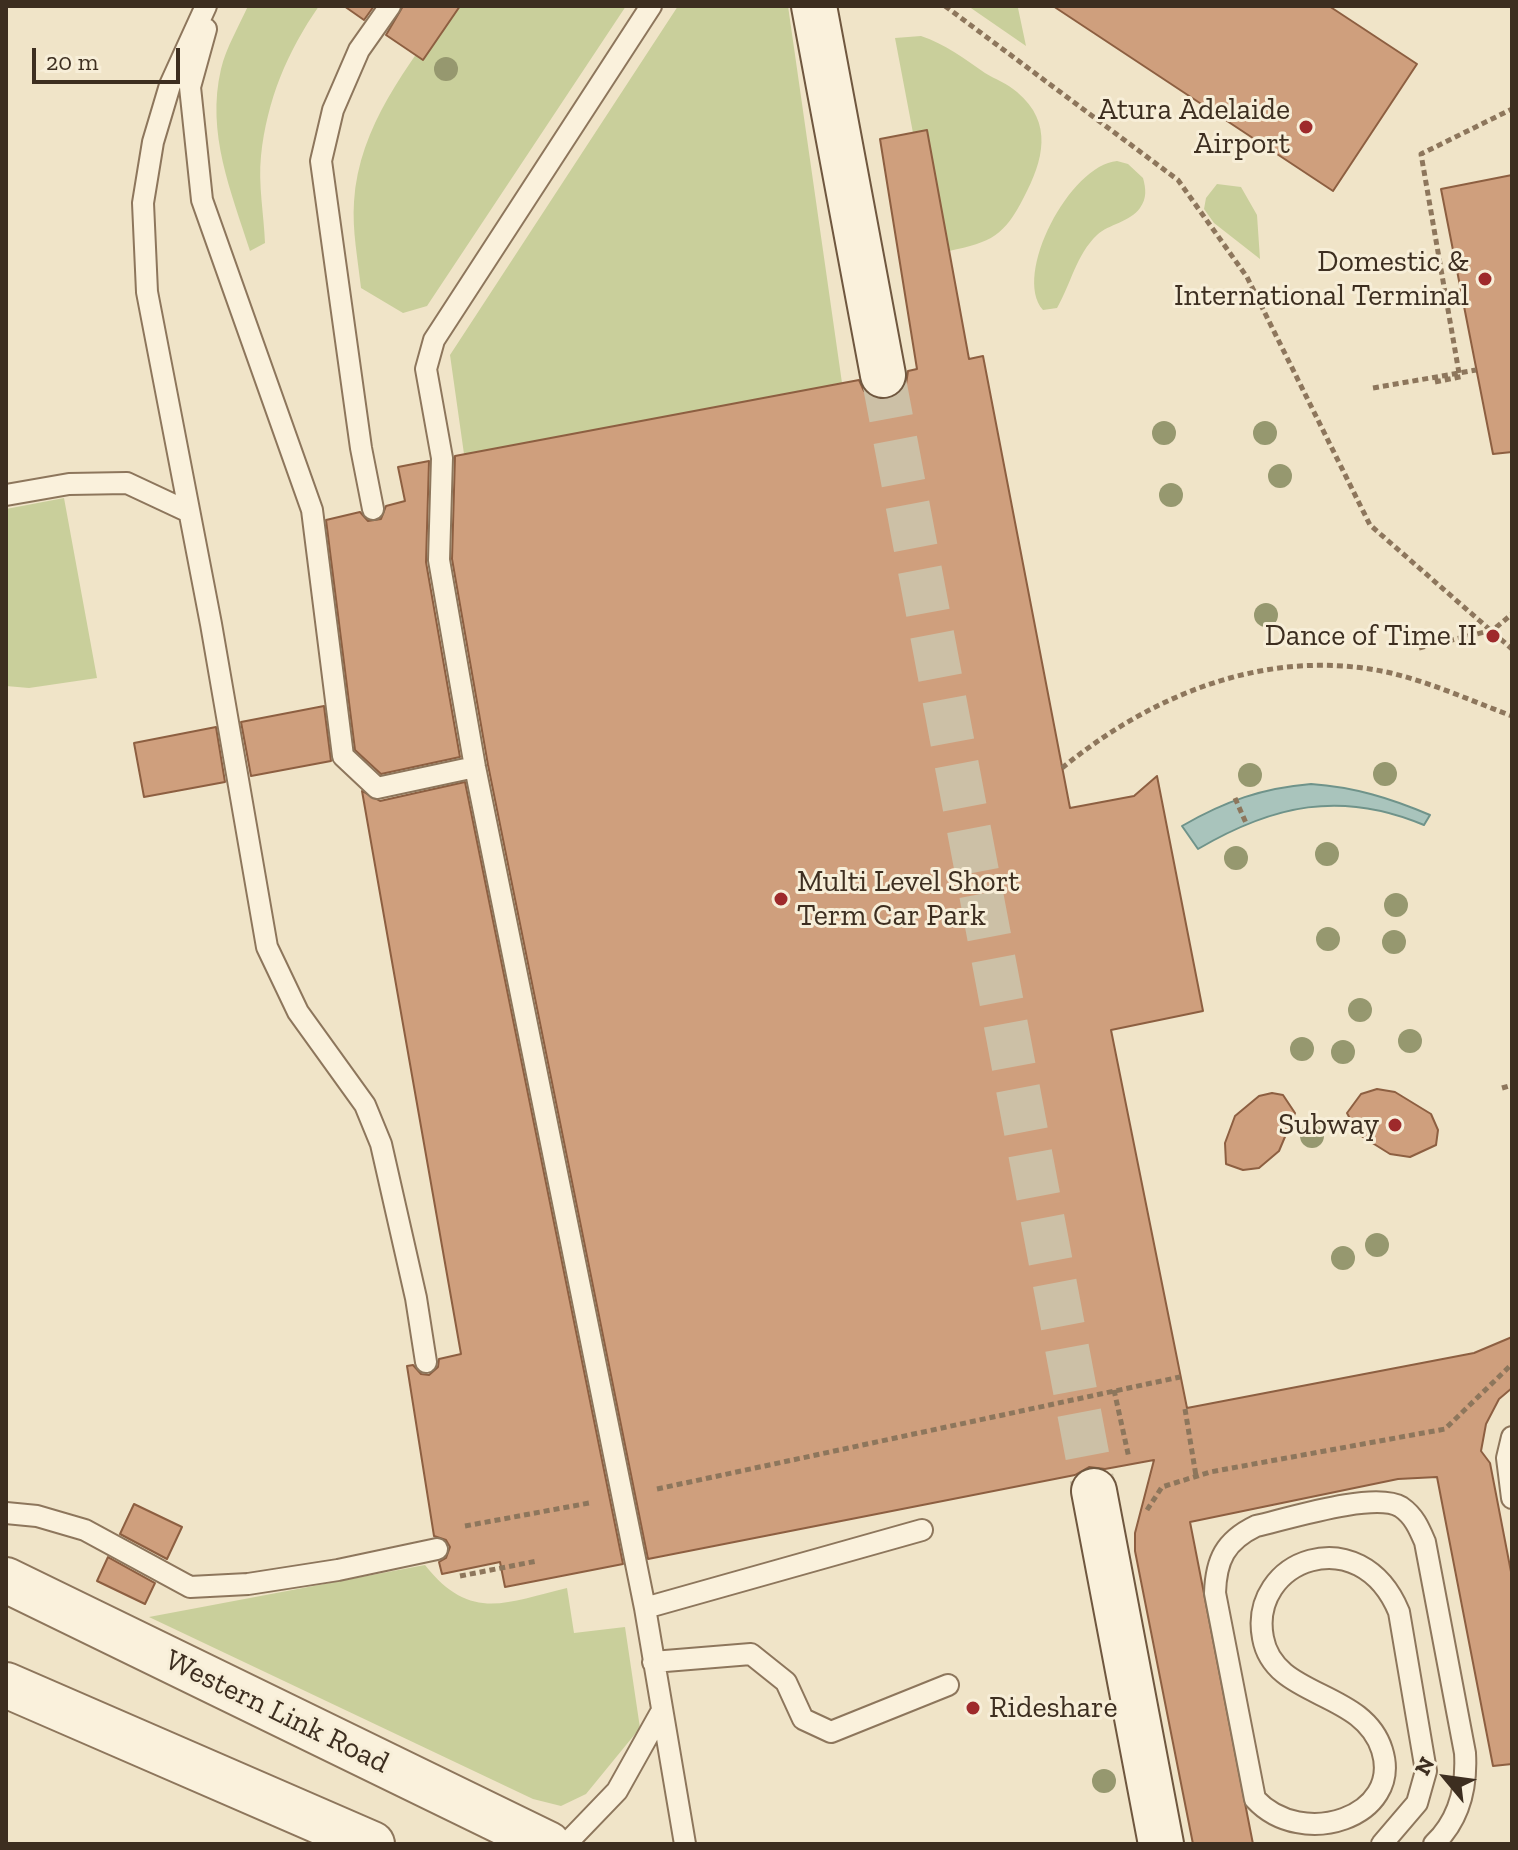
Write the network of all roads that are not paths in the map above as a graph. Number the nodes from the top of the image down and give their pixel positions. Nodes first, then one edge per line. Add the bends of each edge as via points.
1 (209, 6) edge
2 (390, 6) edge
3 (651, 6) edge
4 (814, 6) edge
5 (883, 375) tunnel mouth
6 (6, 495) edge
7 (373, 509) dead end
8 (189, 512) junction
9 (475, 767) junction
10 (426, 1362) dead end
11 (1512, 1437) edge
12 (1094, 1491) tunnel mouth
13 (1512, 1498) edge
14 (6, 1513) edge
15 (922, 1530) dead end
16 (437, 1549) dead end
17 (6, 1580) edge
18 (645, 1608) junction
19 (653, 1662) junction
20 (6, 1685) edge
21 (948, 1685) dead end
22 (660, 1714) junction
23 (372, 1844) edge
24 (548, 1844) edge
25 (566, 1844) edge
26 (685, 1844) edge
27 (1161, 1844) edge
28 (1382, 1844) edge
29 (1434, 1844) edge

1 - 8 lane via 170,85 143,203 147,292
1 - 9 lane via 190,87 202,200 312,510 343,756 377,788
2 - 7 lane via 359,50 333,110 321,161
3 - 9 lane via 434,340 426,369 442,458 439,560
4 - 5 street
6 - 8 lane via 69,484 127,483
8 - 10 lane via 267,947 298,1012 365,1105 381,1144
9 - 18 lane
11 - 13 lane via 1507,1458
12 - 27 street
14 - 16 lane via 85,1530 190,1587 248,1584
15 - 18 lane
17 - 24 street, Western Link Road
18 - 19 lane
19 - 21 lane via 751,1654 786,1682 803,1719 831,1732
19 - 22 lane
20 - 23 street
22 - 25 lane via 617,1791
22 - 26 lane
28 - 29 lane via 1417,1803 1426,1771 1399,1612 1390,1590 1372,1571 1351,1560 1321,1557 1279,1580 1269,1599 1263,1638 1271,1659 1287,1676 1361,1716 1375,1732 1383,1754 1382,1783 1353,1824 1333,1833 1311,1834 1275,1821 1255,1799 1215,1593 1216,1568 1238,1534 1377,1501 1399,1506 1414,1519 1425,1542 1465,1753 1462,1798 1451,1824

